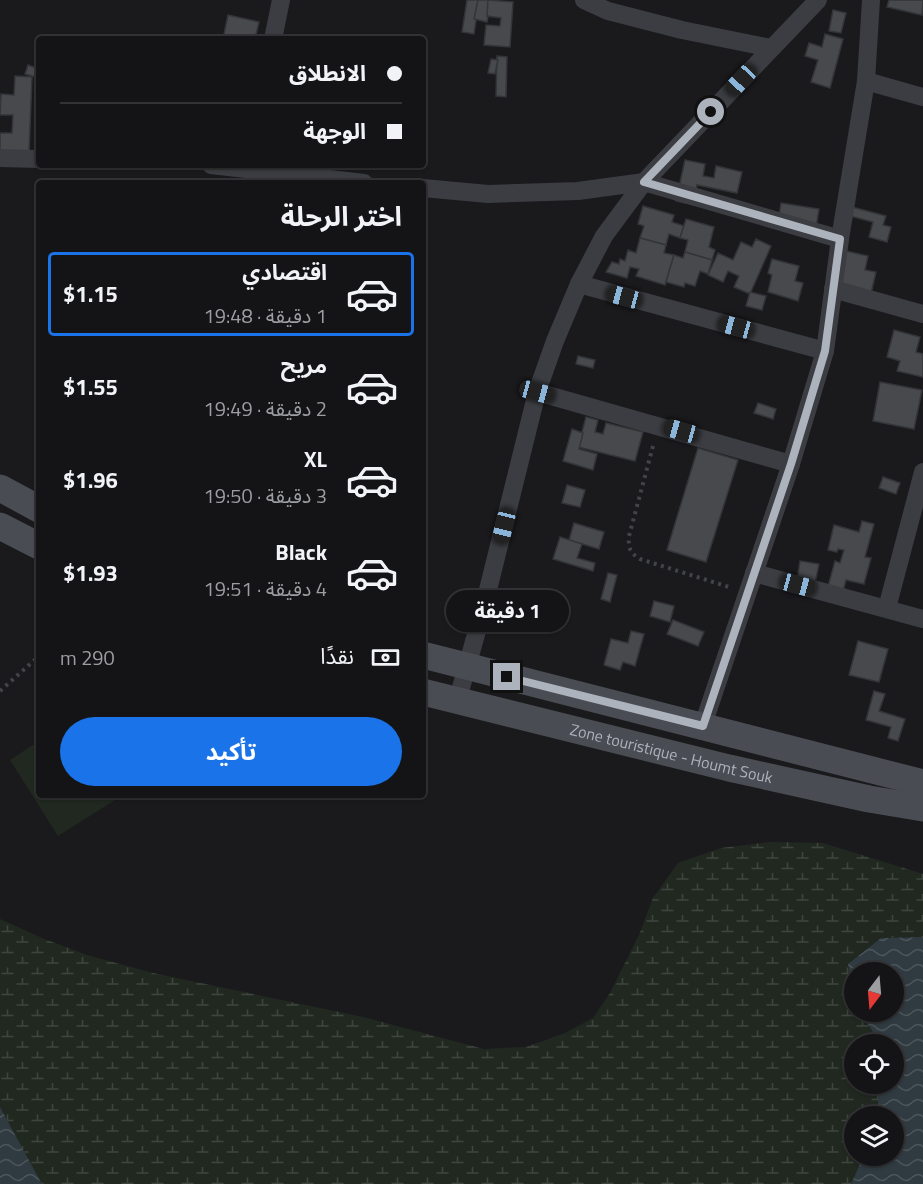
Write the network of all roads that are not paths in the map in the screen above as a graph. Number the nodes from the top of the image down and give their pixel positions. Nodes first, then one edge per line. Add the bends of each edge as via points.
1 (281, 0) edge
2 (584, 0) edge
3 (818, 0) edge
4 (871, 0) edge
5 (274, 36) edge
6 (771, 48) junction
7 (866, 81) junction
8 (923, 97) edge
9 (0, 158) edge
10 (36, 159) edge
11 (260, 168) edge
12 (343, 180) edge
13 (644, 182) junction
14 (426, 188) edge
15 (840, 239) junction
16 (579, 284) junction
17 (833, 289) junction
18 (923, 314) edge
19 (825, 351) junction
20 (537, 392) junction
21 (791, 464) junction
22 (923, 472) edge
23 (0, 488) edge
24 (920, 494) edge
25 (36, 507) edge
26 (0, 526) edge
27 (36, 544) edge
28 (754, 573) junction
29 (887, 608) junction
30 (923, 619) edge
31 (426, 656) edge
32 (466, 667) junction
33 (426, 693) edge
34 (457, 702) junction
35 (703, 726) junction
36 (923, 783) edge
37 (923, 808) edge

1 - 5 street
2 - 6 street via 618,14
3 - 6 street
4 - 7 street
6 - 13 street
7 - 8 street
7 - 15 street
9 - 10 street
11 - 12 street
13 - 14 street via 578,191 499,194
13 - 15 street
13 - 16 street via 604,236
15 - 17 street
16 - 19 street
16 - 20 street
17 - 18 street
17 - 19 street
19 - 21 street
20 - 21 street
20 - 32 street
21 - 28 street
22 - 24 street
23 - 25 main road
24 - 29 street
26 - 27 main road
28 - 29 street
28 - 35 street
29 - 30 street
31 - 32 main road
32 - 34 street
32 - 35 main road
33 - 34 main road, Zone touristique - Houmt Souk
34 - 37 main road, Zone touristique - Houmt Souk via 740,771
35 - 36 main road

